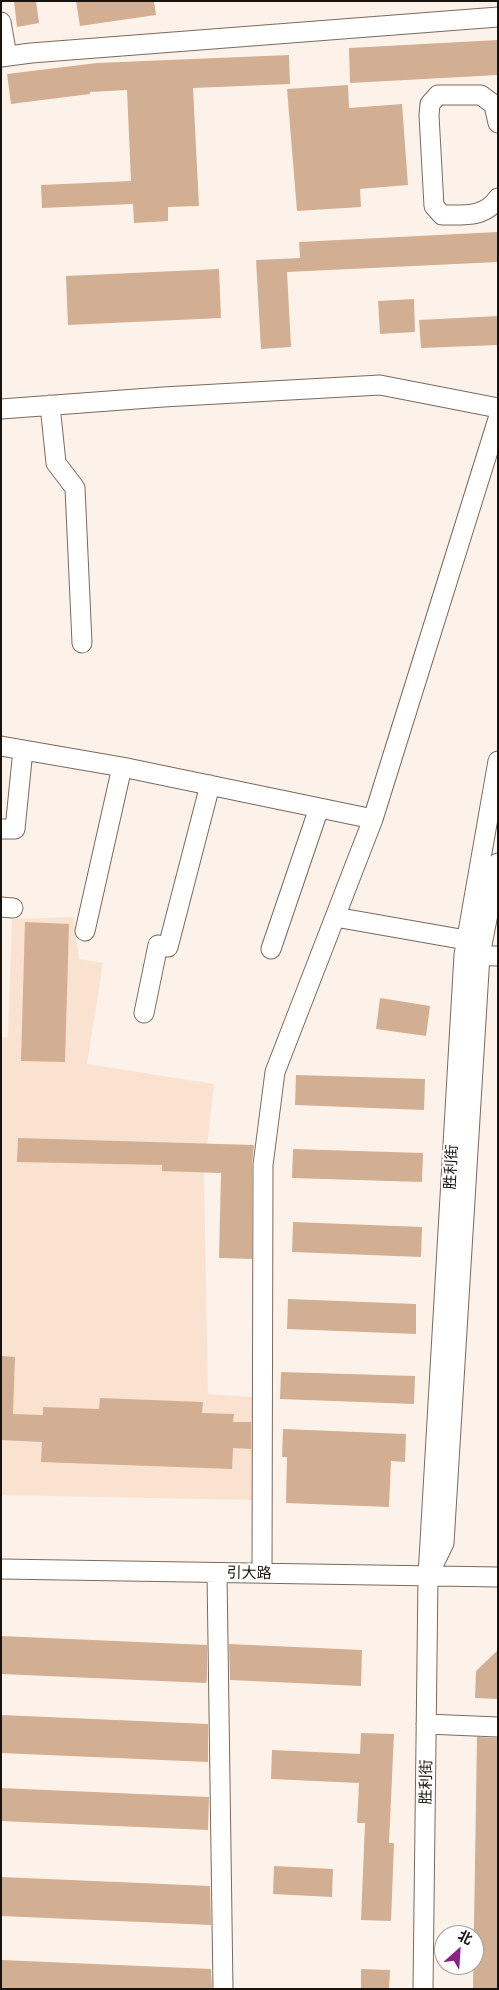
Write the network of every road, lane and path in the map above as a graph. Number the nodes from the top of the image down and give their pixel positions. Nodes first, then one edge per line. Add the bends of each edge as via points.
1 (498, 17) edge
2 (1, 22) edge
3 (4, 56) edge
4 (498, 123) edge
5 (498, 198) edge
6 (50, 405) junction
7 (498, 408) edge
8 (1, 409) edge
9 (498, 419) edge
10 (82, 643) dead end
11 (1, 746) edge
12 (24, 750) junction
13 (498, 761) edge
14 (122, 767) junction
15 (210, 785) junction
16 (319, 808) junction
17 (372, 819) junction
18 (1, 829) edge
19 (498, 863) edge
20 (335, 917) junction
21 (84, 931) dead end
22 (272, 949) dead end
23 (477, 951) edge
24 (144, 1013) dead end
25 (1, 1569) edge
26 (217, 1572) junction
27 (262, 1573) junction
28 (428, 1576) junction
29 (498, 1577) edge
30 (426, 1724) junction
31 (498, 1727) edge
32 (223, 1989) edge
33 (423, 1989) edge

1 - 3 street
2 - 3 street
4 - 5 street via 494,105 481,95 438,95 430,104 434,206 442,215 479,214
6 - 7 street via 380,385
6 - 8 street
6 - 10 street via 56,463 75,488
9 - 17 street
11 - 12 street
12 - 14 street
12 - 18 street via 15,829
13 - 23 street, 胜利街
14 - 15 street
14 - 21 street
15 - 16 street
15 - 24 street via 168,947 158,946
16 - 17 street
16 - 22 street
17 - 20 street
19 - 23 street, 胜利街
20 - 23 street
20 - 27 street via 275,1072 263,1165
23 - 28 street, 胜利街 via 444,1543
25 - 26 street, 引大路
26 - 27 street, 引大路
26 - 32 street
27 - 28 street, 引大路
28 - 29 street, 引大路
28 - 30 street, 胜利街
30 - 31 street
30 - 33 street, 胜利街

